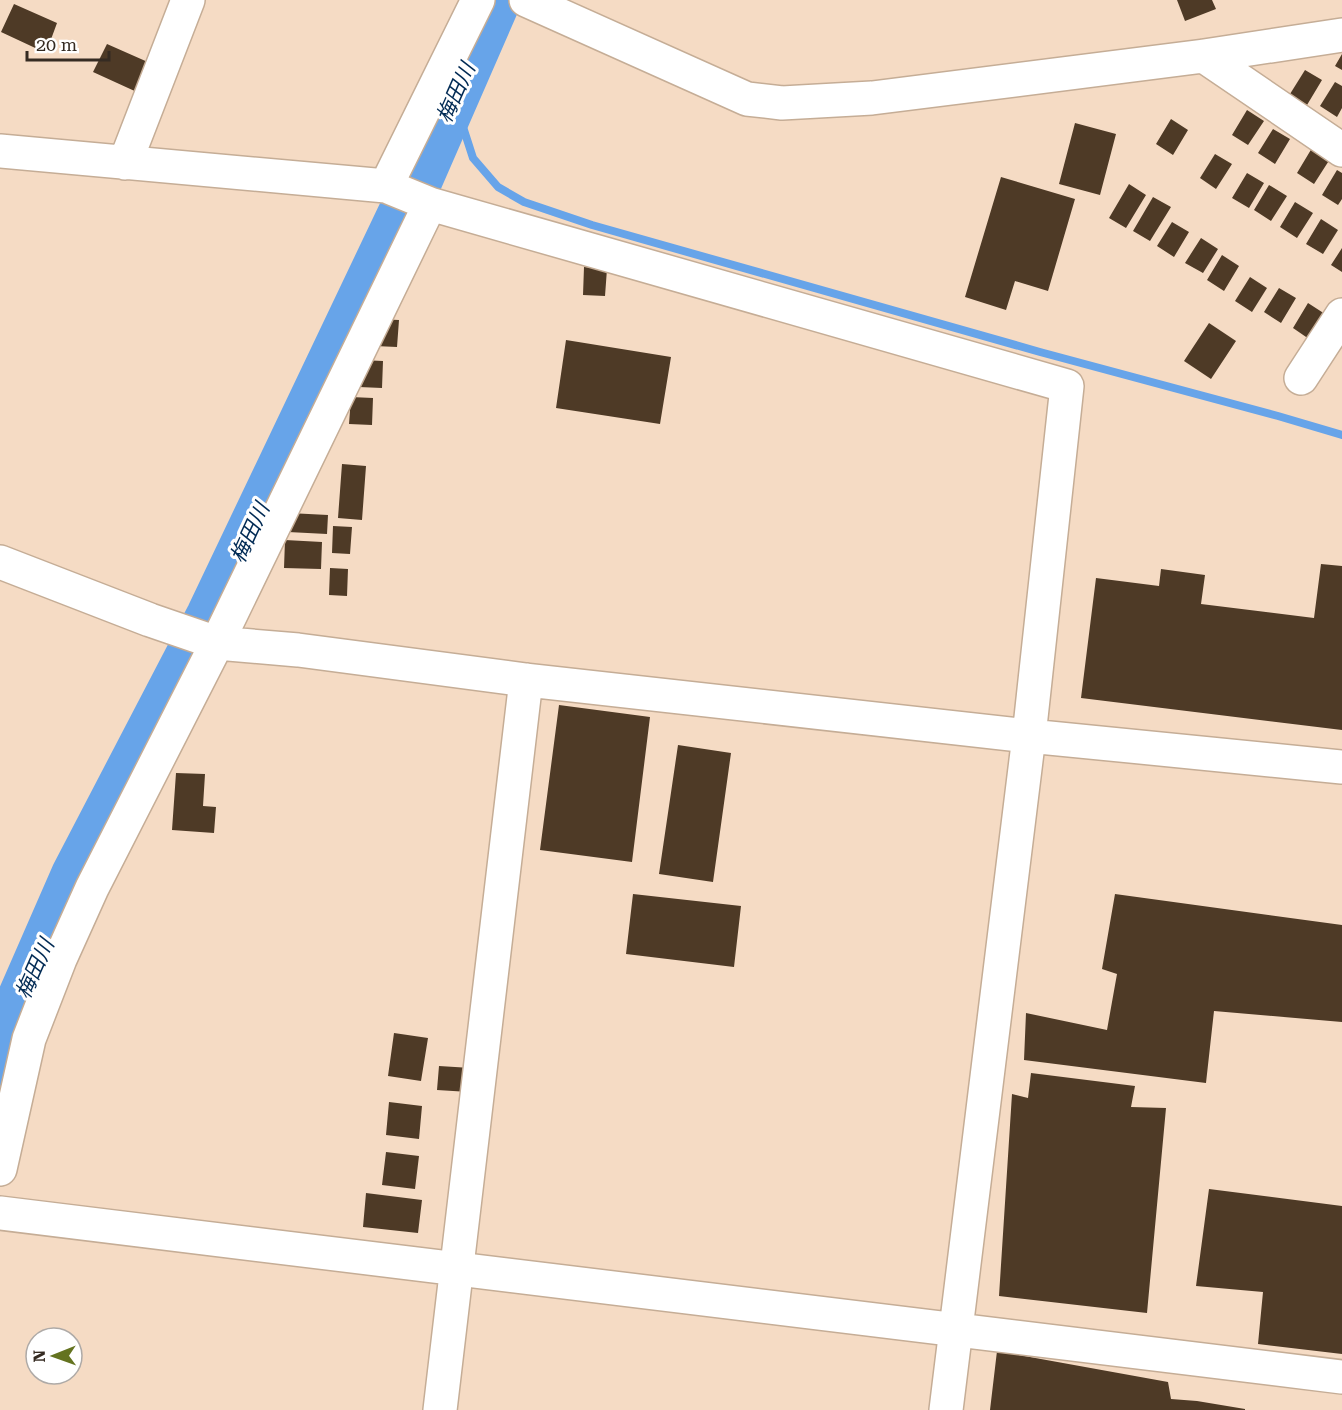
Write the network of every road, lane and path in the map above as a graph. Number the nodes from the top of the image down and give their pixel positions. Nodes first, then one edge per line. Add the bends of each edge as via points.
1 (188, 0) edge
2 (478, 0) edge
3 (529, 1) edge
4 (1342, 35) edge
5 (1204, 57) junction
6 (1342, 150) edge
7 (0, 152) edge
8 (124, 164) junction
9 (386, 186) junction
10 (430, 204) junction
11 (1342, 315) edge
12 (1301, 378) dead end
13 (0, 562) edge
14 (217, 643) junction
15 (526, 680) junction
16 (1029, 736) junction
17 (1342, 767) edge
18 (0, 1169) edge
19 (0, 1213) edge
20 (456, 1270) junction
21 (956, 1329) junction
22 (1342, 1377) edge
23 (440, 1410) edge
24 (945, 1410) edge

1 - 8 street
2 - 9 street
3 - 5 street via 747,99 782,103 872,98
4 - 5 street
5 - 6 street
7 - 8 street
8 - 9 street
9 - 10 street
10 - 14 street
10 - 16 street via 1067,386
11 - 12 street
13 - 14 street
14 - 15 street
14 - 18 street via 60,959 29,1039
15 - 16 street
15 - 20 street
16 - 17 street
16 - 21 street
19 - 20 street
20 - 21 street
20 - 23 street
21 - 22 street
21 - 24 street

